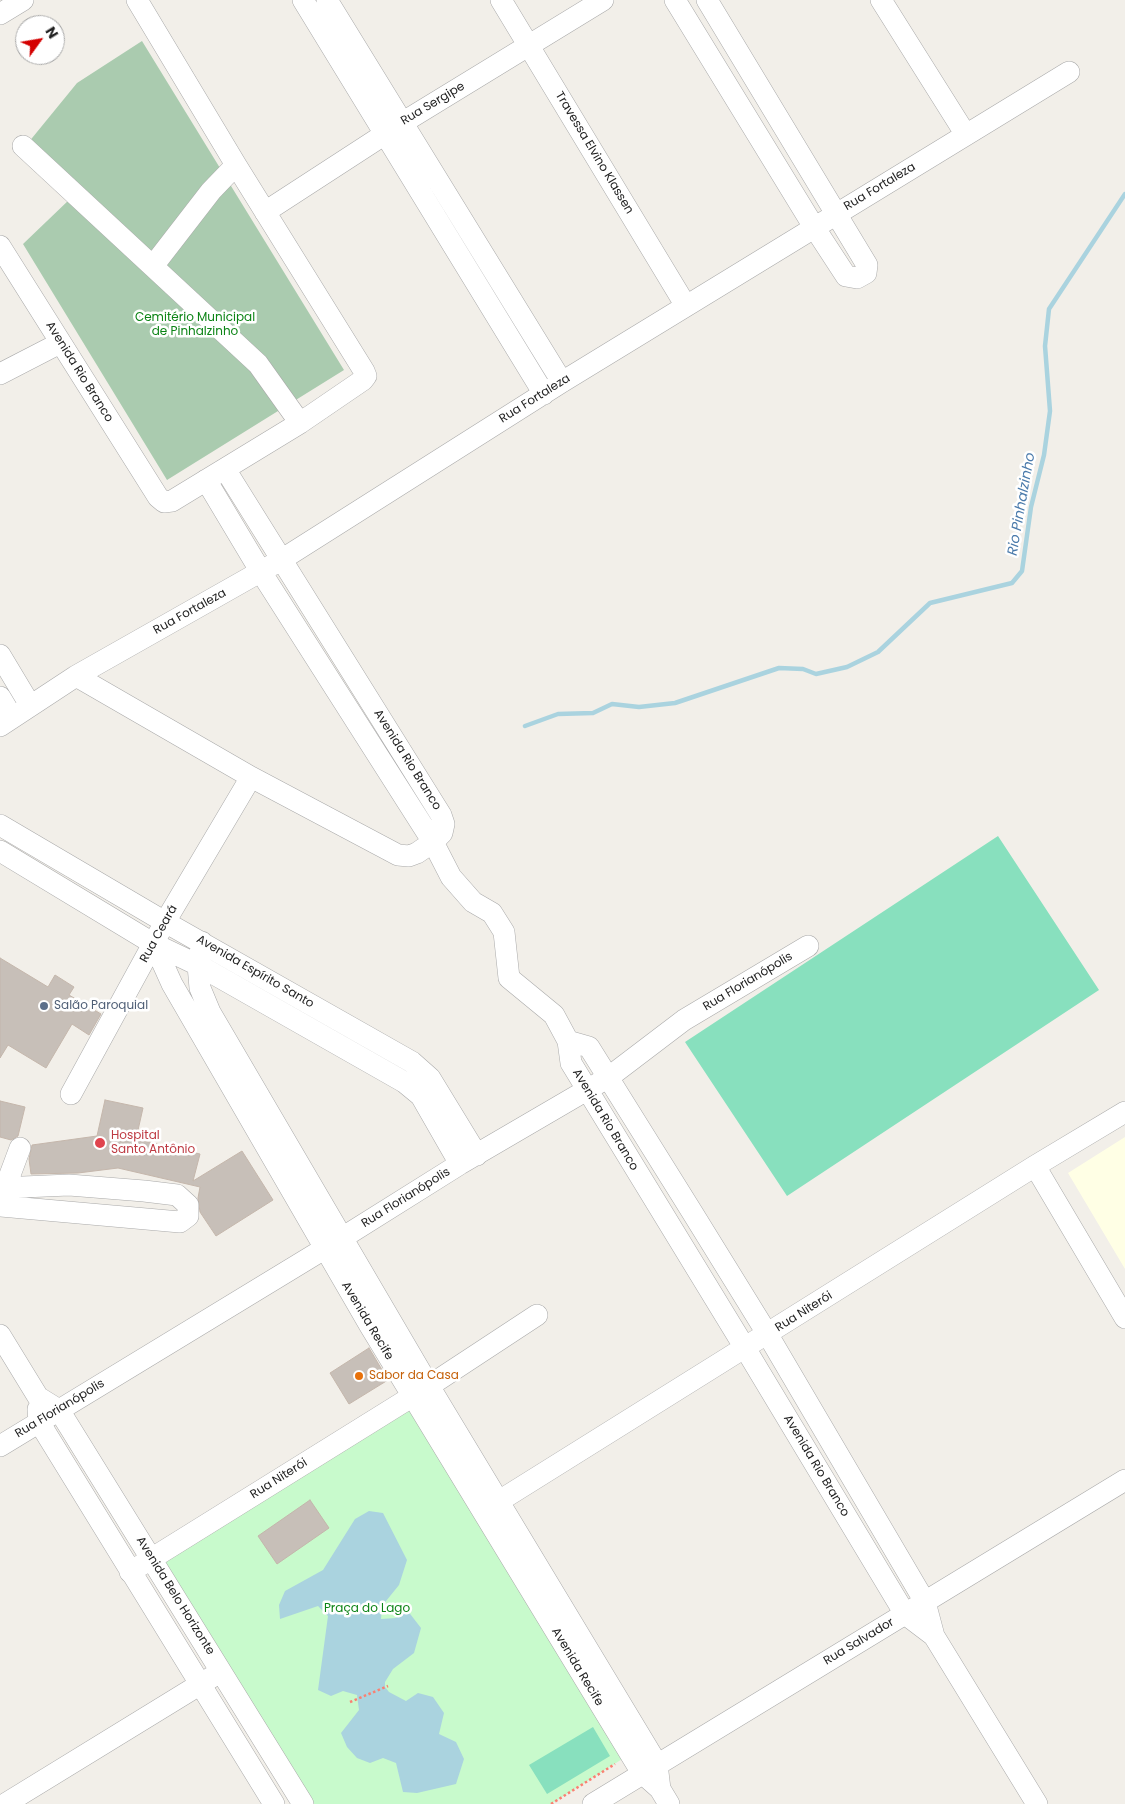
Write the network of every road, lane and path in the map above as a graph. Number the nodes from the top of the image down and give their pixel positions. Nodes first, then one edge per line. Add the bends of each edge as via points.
1 (23, 0) edge
2 (137, 0) edge
3 (303, 0) edge
4 (327, 0) edge
5 (501, 0) edge
6 (603, 0) edge
7 (675, 0) edge
8 (708, 0) edge
9 (880, 0) edge
10 (0, 14) edge
11 (530, 46) junction
12 (735, 46) junction
13 (345, 50) junction
14 (711, 60) junction
15 (1069, 72) dead end
16 (780, 122) junction
17 (402, 123) junction
18 (384, 135) junction
19 (758, 135) junction
20 (966, 135) junction
21 (23, 146) dead end
22 (236, 165) junction
23 (265, 212) junction
24 (835, 214) junction
25 (465, 226) junction
26 (814, 227) junction
27 (448, 238) junction
28 (0, 246) edge
29 (153, 266) junction
30 (493, 290) junction
31 (686, 306) junction
32 (60, 343) junction
33 (0, 374) edge
34 (562, 382) junction
35 (544, 394) junction
36 (300, 423) junction
37 (225, 469) junction
38 (206, 480) junction
39 (281, 560) junction
40 (260, 572) junction
41 (330, 638) junction
42 (310, 650) junction
43 (0, 655) edge
44 (76, 676) junction
45 (0, 697) edge
46 (371, 703) junction
47 (30, 704) junction
48 (352, 715) junction
49 (6, 721) edge
50 (251, 777) junction
51 (0, 825) edge
52 (433, 842) junction
53 (0, 851) edge
54 (64, 863) junction
55 (52, 883) junction
56 (165, 922) junction
57 (202, 942) junction
58 (154, 944) junction
59 (808, 946) dead end
60 (198, 965) junction
61 (568, 1041) junction
62 (608, 1077) junction
63 (587, 1090) junction
64 (71, 1094) dead end
65 (1125, 1112) edge
66 (20, 1148) dead end
67 (278, 1148) junction
68 (654, 1151) junction
69 (468, 1159) junction
70 (633, 1165) junction
71 (1036, 1166) junction
72 (1, 1197) edge
73 (692, 1212) junction
74 (670, 1225) junction
75 (333, 1243) junction
76 (537, 1315) dead end
77 (1125, 1318) edge
78 (0, 1335) edge
79 (768, 1335) junction
80 (745, 1348) junction
81 (421, 1391) junction
82 (38, 1397) junction
83 (59, 1410) junction
84 (38, 1422) junction
85 (826, 1434) junction
86 (0, 1446) edge
87 (805, 1447) junction
88 (1125, 1480) edge
89 (491, 1506) junction
90 (875, 1516) junction
91 (855, 1530) junction
92 (152, 1559) junction
93 (130, 1572) junction
94 (925, 1602) junction
95 (905, 1614) junction
96 (934, 1636) junction
97 (221, 1672) junction
98 (201, 1684) junction
99 (388, 1686) dead end
100 (350, 1702) dead end
101 (620, 1761) dead end
102 (649, 1768) junction
103 (665, 1796) edge
104 (5, 1804) edge
105 (274, 1804) edge
106 (303, 1804) edge
107 (551, 1804) edge
108 (593, 1804) edge
109 (1037, 1804) edge

1 - 10 street
2 - 22 street
3 - 13 street
4 - 13 street
5 - 11 street, Travessa Elvino Klassen
6 - 11 street, Rua Sergipe
7 - 14 street
8 - 12 street
9 - 20 street
11 - 17 street, Rua Sergipe
11 - 31 street, Travessa Elvino Klassen
12 - 14 street
12 - 16 street
13 - 17 street
13 - 18 street
14 - 19 street
15 - 20 street, Rua Fortaleza
16 - 19 street
16 - 24 street
17 - 18 street, Rua Sergipe
17 - 25 street
18 - 23 street, Rua Sergipe
18 - 27 street
19 - 26 street
20 - 24 street, Rua Fortaleza
21 - 29 street
22 - 23 street
22 - 29 street via 211,191
23 - 36 street via 366,376
24 - 26 street, Rua Fortaleza
24 - 26 street via 867,264 866,273 857,278 846,276
25 - 27 street
25 - 30 street
26 - 31 street, Rua Fortaleza
27 - 30 street
28 - 32 street, Avenida Rio Branco
29 - 36 street via 258,364
30 - 34 street
30 - 35 street
31 - 34 street, Rua Fortaleza
32 - 33 street
32 - 38 street, Avenida Rio Branco via 158,497 164,502 172,501
34 - 35 street, Rua Fortaleza
35 - 39 street, Rua Fortaleza
36 - 37 street
37 - 38 street
37 - 39 street, Avenida Rio Branco
38 - 40 street, Avenida Rio Branco
39 - 40 street, Rua Fortaleza
39 - 41 street, Avenida Rio Branco
40 - 42 street, Avenida Rio Branco
40 - 44 street, Rua Fortaleza
41 - 42 street
41 - 46 street, Avenida Rio Branco
42 - 48 street, Avenida Rio Branco
43 - 47 street
44 - 47 street, Rua Fortaleza
44 - 50 street
45 - 49 street
46 - 48 street
46 - 52 street, Avenida Rio Branco via 441,815 442,833
47 - 49 street, Rua Fortaleza
48 - 52 street, Avenida Rio Branco
50 - 52 street via 398,855 409,856
50 - 56 street, Rua Ceará
51 - 54 street, Avenida Espírito Santo
52 - 61 street via 451,877 473,902 492,913 504,932 509,978 554,1015
53 - 55 street, Avenida Espírito Santo
54 - 55 street
54 - 56 street, Avenida Espírito Santo
55 - 58 street, Avenida Espírito Santo
56 - 57 street, Avenida Espírito Santo
56 - 58 street, Rua Ceará
57 - 60 street, Avenida Recife
57 - 69 street, Avenida Espírito Santo via 412,1062 430,1078
58 - 60 street, Avenida Espírito Santo
58 - 64 street, Rua Ceará
58 - 67 street, Avenida Recife via 172,984
59 - 62 street, Rua Florianópolis via 684,1020
60 - 67 street, Avenida Recife via 200,988 210,1012
60 - 69 street, Avenida Espírito Santo via 404,1082 422,1096
61 - 62 street, Avenida Rio Branco via 589,1047
61 - 63 street, Avenida Rio Branco via 571,1063
62 - 63 street, Rua Florianópolis
62 - 68 street, Avenida Rio Branco
63 - 69 street, Rua Florianópolis
63 - 70 street, Avenida Rio Branco
65 - 71 street, Rua Niterói
66 - 72 street
67 - 75 street, Avenida Recife
68 - 70 street
68 - 73 street, Avenida Rio Branco
69 - 75 street, Rua Florianópolis
70 - 74 street, Avenida Rio Branco
71 - 77 street
71 - 79 street, Rua Niterói
72 - 72 street via 180,1222 188,1216 188,1205 177,1194 69,1185
73 - 74 street
73 - 79 street, Avenida Rio Branco
74 - 80 street, Avenida Rio Branco
75 - 81 street, Avenida Recife
75 - 83 street, Rua Florianópolis
76 - 81 street, Rua Niterói
78 - 82 street, Avenida Belo Horizonte
79 - 80 street, Rua Niterói
79 - 85 street, Avenida Rio Branco
80 - 87 street, Avenida Rio Branco
80 - 89 street, Rua Niterói
81 - 89 street, Avenida Recife
81 - 92 street, Rua Niterói
82 - 83 street, Avenida Belo Horizonte
82 - 84 street
83 - 84 street, Rua Florianópolis
83 - 92 street, Avenida Belo Horizonte
84 - 86 street, Rua Florianópolis
84 - 93 street, Avenida Belo Horizonte
85 - 87 street
85 - 90 street, Avenida Rio Branco
87 - 91 street, Avenida Rio Branco
88 - 94 street, Rua Salvador
89 - 102 street, Avenida Recife
90 - 91 street
90 - 94 street, Avenida Rio Branco
91 - 95 street, Avenida Rio Branco
92 - 93 street, Rua Niterói
92 - 97 street, Avenida Belo Horizonte
93 - 98 street, Avenida Belo Horizonte
94 - 95 street, Rua Salvador
94 - 96 street, Avenida Rio Branco
95 - 96 street, Avenida Rio Branco
95 - 102 street, Rua Salvador
96 - 109 street, Avenida Rio Branco
97 - 98 street
97 - 106 street, Avenida Belo Horizonte
98 - 104 street
98 - 105 street, Avenida Belo Horizonte
99 - 100 path
101 - 107 path
102 - 103 street, Avenida Recife
102 - 108 street, Rua Salvador

